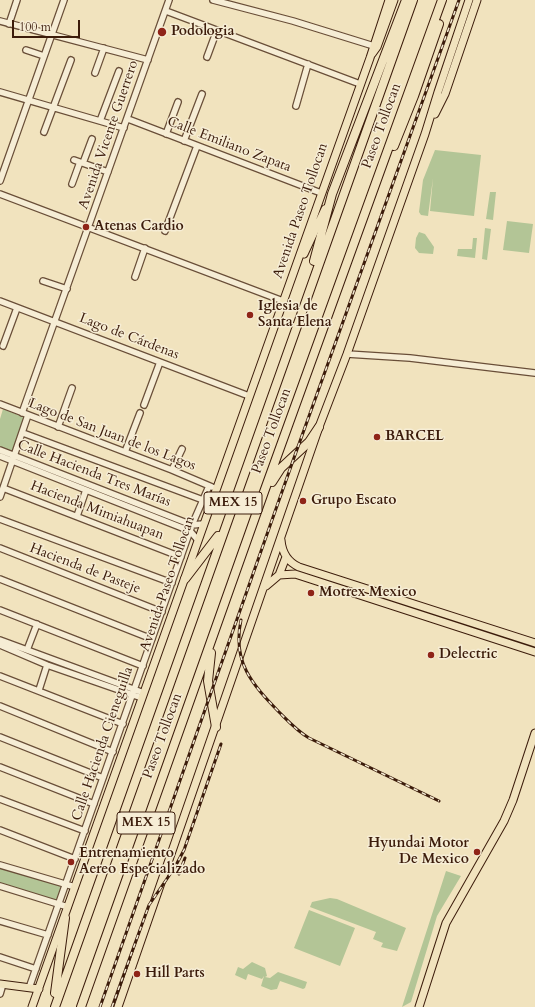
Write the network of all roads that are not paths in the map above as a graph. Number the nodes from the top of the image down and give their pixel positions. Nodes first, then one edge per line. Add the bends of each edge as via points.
1 (17, 0) edge
2 (64, 0) edge
3 (169, 0) edge
4 (213, 0) edge
5 (389, 0) edge
6 (394, 0) edge
7 (406, 0) edge
8 (413, 0) edge
9 (442, 0) edge
10 (447, 0) edge
11 (469, 0) edge
12 (477, 0) edge
13 (166, 11) junction
14 (0, 21) edge
15 (9, 24) junction
16 (217, 30) junction
17 (52, 34) junction
18 (375, 46) junction
19 (104, 48) junction
20 (26, 50) dead end
21 (44, 56) junction
22 (207, 57) dead end
23 (71, 60) dead end
24 (148, 60) junction
25 (308, 64) junction
26 (119, 71) dead end
27 (95, 73) dead end
28 (360, 84) junction
29 (0, 92) edge
30 (202, 94) dead end
31 (29, 100) junction
32 (178, 102) dead end
33 (296, 106) dead end
34 (54, 107) junction
35 (128, 119) junction
36 (100, 121) junction
37 (124, 128) junction
38 (44, 132) dead end
39 (166, 134) junction
40 (425, 134) junction
41 (92, 139) dead end
42 (184, 141) junction
43 (197, 146) junction
44 (79, 161) junction
45 (108, 172) junction
46 (379, 173) junction
47 (0, 181) edge
48 (72, 184) dead end
49 (321, 193) junction
50 (0, 194) edge
51 (332, 194) junction
52 (89, 227) junction
53 (165, 231) dead end
54 (145, 248) junction
55 (294, 271) junction
56 (314, 274) junction
57 (135, 277) dead end
58 (43, 281) dead end
59 (67, 289) junction
60 (0, 301) edge
61 (283, 301) junction
62 (17, 308) junction
63 (55, 322) junction
64 (3, 346) dead end
65 (347, 354) junction
66 (160, 362) junction
67 (535, 373) edge
68 (72, 388) dead end
69 (249, 396) junction
70 (0, 404) edge
71 (144, 405) dead end
72 (22, 413) junction
73 (140, 413) dead end
74 (28, 416) junction
75 (58, 427) junction
76 (319, 427) junction
77 (23, 433) junction
78 (182, 449) dead end
79 (0, 450) edge
80 (125, 452) junction
81 (0, 456) edge
82 (14, 459) junction
83 (172, 470) junction
84 (60, 477) junction
85 (212, 487) junction
86 (3, 488) junction
87 (86, 490) junction
88 (264, 492) junction
89 (0, 497) edge
90 (204, 500) junction
91 (126, 503) junction
92 (77, 516) junction
93 (0, 518) edge
94 (227, 522) junction
95 (203, 524) junction
96 (191, 528) junction
97 (282, 535) junction
98 (197, 539) junction
99 (0, 548) edge
100 (181, 557) junction
101 (286, 557) junction
102 (280, 575) junction
103 (0, 579) edge
104 (185, 579) junction
105 (336, 582) junction
106 (172, 583) junction
107 (264, 587) junction
108 (370, 594) junction
109 (0, 610) edge
110 (162, 612) junction
111 (442, 614) junction
112 (439, 621) junction
113 (36, 624) junction
114 (212, 638) junction
115 (152, 639) junction
116 (2, 643) edge
117 (535, 643) edge
118 (27, 650) junction
119 (535, 652) edge
120 (47, 665) junction
121 (143, 666) junction
122 (80, 674) junction
123 (0, 676) edge
124 (39, 690) junction
125 (133, 693) junction
126 (143, 696) junction
127 (0, 706) edge
128 (122, 724) junction
129 (216, 727) junction
130 (535, 733) edge
131 (0, 737) edge
132 (113, 752) junction
133 (0, 767) edge
134 (103, 778) junction
135 (0, 799) edge
136 (94, 804) junction
137 (0, 830) edge
138 (84, 831) junction
139 (75, 859) junction
140 (0, 865) edge
141 (66, 884) junction
142 (0, 886) edge
143 (75, 887) junction
144 (63, 892) junction
145 (72, 895) junction
146 (59, 904) junction
147 (68, 907) junction
148 (65, 918) junction
149 (0, 921) edge
150 (48, 935) junction
151 (0, 957) edge
152 (36, 969) junction
153 (2, 984) edge
154 (29, 988) junction
155 (39, 989) junction
156 (0, 994) edge
157 (32, 1007) edge
158 (53, 1007) edge
159 (81, 1007) edge
160 (118, 1007) edge
161 (419, 1007) edge

1 - 15 street
2 - 17 street
3 - 13 street, Avenida Vicente Guerrero
4 - 18 street
5 - 18 main road, Avenida Paseo Tollocan
6 - 18 main road, Avenida Paseo Tollocan
7 - 51 highway
8 - 56 highway, Paseo Tollocan / MEX 15
9 - 46 highway, Paseo Tollocan / MEX 15
10 - 46 highway via 390,157
11 - 40 main road
12 - 40 main road via 445,94
13 - 16 street
13 - 24 street, Avenida Vicente Guerrero
14 - 15 street
15 - 17 street
16 - 22 street
16 - 25 street
17 - 19 street
17 - 21 street
18 - 28 main road, Avenida Paseo Tollocan
19 - 24 street
19 - 27 street
20 - 21 street
21 - 31 street
23 - 34 street
24 - 35 street, Avenida Vicente Guerrero
25 - 28 street
25 - 33 street
26 - 36 street
28 - 49 main road, Avenida Paseo Tollocan
29 - 31 street
30 - 42 street
31 - 34 street
31 - 47 street
32 - 39 street
34 - 36 street
34 - 38 street
35 - 37 street, Avenida Vicente Guerrero
35 - 39 street, Calle Emiliano Zapata
36 - 37 street
37 - 45 street, Avenida Vicente Guerrero
39 - 42 street, Calle Emiliano Zapata
40 - 65 main road
41 - 44 street
42 - 43 street, Calle Emiliano Zapata
43 - 49 street, Calle Emiliano Zapata
43 - 53 street
44 - 45 street
44 - 48 street
45 - 52 street, Avenida Vicente Guerrero
46 - 88 highway, Paseo Tollocan / MEX 15
49 - 55 main road, Avenida Paseo Tollocan
50 - 52 street
51 - 55 main road
51 - 56 highway via 316,252
52 - 54 street
52 - 59 street, Avenida Vicente Guerrero
54 - 57 street
54 - 61 street
55 - 61 main road, Avenida Paseo Tollocan
56 - 94 highway, Paseo Tollocan / MEX 15
58 - 59 street
59 - 63 street, Avenida Vicente Guerrero
60 - 62 street, Lago de Cárdenas
61 - 69 main road, Avenida Paseo Tollocan
62 - 63 street, Lago de Cárdenas
62 - 64 street
63 - 66 street, Lago de Cárdenas
63 - 72 street, Avenida Vicente Guerrero
65 - 67 street via 410,358
65 - 76 main road
66 - 69 street, Lago de Cárdenas
66 - 71 street
68 - 75 street
69 - 85 main road, Avenida Paseo Tollocan
70 - 72 street, Lago de San Juan de los Lagos
72 - 74 street, Lago de San Juan de los Lagos
73 - 80 street
74 - 75 street, Lago de San Juan de los Lagos
74 - 77 street
75 - 80 street, Lago de San Juan de los Lagos
76 - 88 highway via 309,442 280,468
76 - 97 main road
77 - 82 street
77 - 90 street
78 - 83 street
79 - 82 street, Calle Hacienda Tres Marías
80 - 83 street, Lago de San Juan de los Lagos
81 - 82 street, Calle Hacienda Tres Marías
82 - 84 street, Calle Hacienda Tres Marías
82 - 86 street
83 - 85 street, Lago de San Juan de los Lagos
84 - 87 street, Calle Hacienda Tres Marías
84 - 91 street, Calle Hacienda Tres Marías
85 - 90 street, Calle Hacienda Cieneguilla
85 - 95 main road, Avenida Paseo Tollocan
86 - 89 street
86 - 92 street, Hacienda Mimiahuapan
87 - 91 street, Calle Hacienda Tres Marías
87 - 92 street
88 - 114 highway, Paseo Tollocan / MEX 15
90 - 96 street, Calle Hacienda Cieneguilla
91 - 96 street, Calle Hacienda Tres Marías
92 - 100 street, Hacienda Mimiahuapan
93 - 106 street
94 - 104 highway
94 - 158 highway, Paseo Tollocan / MEX 15
95 - 96 street, Calle Hacienda Tres Marías
95 - 98 main road, Avenida Paseo Tollocan
96 - 98 street, Calle Hacienda Tres Marías
96 - 100 street, Calle Hacienda Cieneguilla
97 - 101 main road via 282,547
97 - 107 main road
98 - 104 main road, Avenida Paseo Tollocan
99 - 110 street, Hacienda de Pasteje
100 - 106 street, Calle Hacienda Cieneguilla
101 - 102 main road
101 - 105 main road via 299,567
102 - 105 main road via 295,574
102 - 107 main road
103 - 115 street
104 - 126 main road, Avenida Paseo Tollocan
105 - 108 main road
106 - 110 street, Calle Hacienda Cieneguilla
107 - 129 main road
108 - 111 main road
108 - 112 main road
109 - 113 street
110 - 115 street, Calle Hacienda Cieneguilla
111 - 112 street
111 - 117 main road
112 - 119 main road
113 - 118 street
113 - 121 street
114 - 129 highway via 208,681
114 - 159 highway, Paseo Tollocan / MEX 15
115 - 121 street, Calle Hacienda Cieneguilla
116 - 118 street
116 - 120 street
118 - 122 street
120 - 122 street
120 - 124 street
121 - 125 street, Calle Hacienda Cieneguilla
122 - 125 street
123 - 124 street
124 - 128 street
125 - 126 street
125 - 128 street, Calle Hacienda Cieneguilla
126 - 143 main road, Avenida Paseo Tollocan
127 - 132 street
128 - 132 street, Calle Hacienda Cieneguilla
129 - 160 main road
130 - 161 main road via 504,821 446,923
131 - 134 street
132 - 134 street, Calle Hacienda Cieneguilla
133 - 136 street
134 - 136 street, Calle Hacienda Cieneguilla
135 - 138 street
136 - 138 street, Calle Hacienda Cieneguilla
137 - 139 street
138 - 139 street, Calle Hacienda Cieneguilla
139 - 141 street, Calle Hacienda Cieneguilla
140 - 141 street
141 - 143 street
141 - 144 street, Calle Hacienda Cieneguilla
142 - 146 street
143 - 145 main road, Avenida Paseo Tollocan
144 - 145 street
144 - 146 street, Calle Hacienda Cieneguilla
145 - 147 main road, Avenida Paseo Tollocan
146 - 147 street
146 - 150 street, Calle Hacienda Cieneguilla
147 - 148 main road, Avenida Paseo Tollocan
148 - 155 main road, Avenida Paseo Tollocan
148 - 158 highway
149 - 150 street
150 - 152 street, Calle Hacienda Cieneguilla
151 - 152 street
152 - 154 street, Calle Hacienda Cieneguilla
153 - 154 main road
153 - 156 street
154 - 155 main road
155 - 157 main road, Avenida Paseo Tollocan

